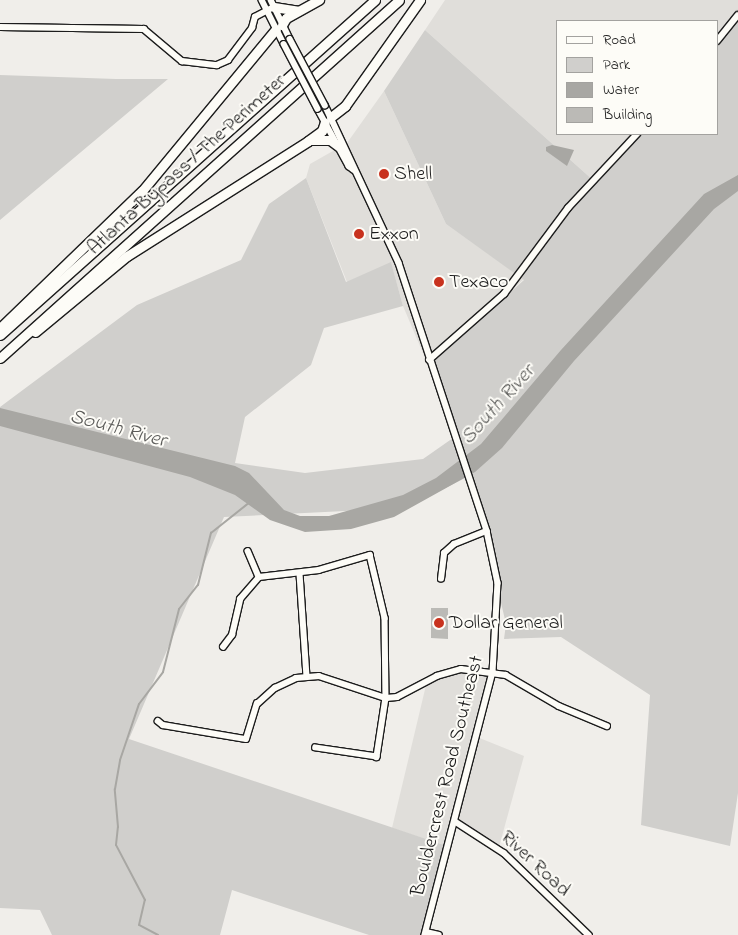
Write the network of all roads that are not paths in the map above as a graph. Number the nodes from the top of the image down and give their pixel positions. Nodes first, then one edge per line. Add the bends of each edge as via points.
1 (262, 0) edge
2 (319, 0) edge
3 (375, 0) edge
4 (399, 0) edge
5 (420, 0) edge
6 (270, 6) edge
7 (298, 11) junction
8 (738, 15) edge
9 (0, 27) edge
10 (279, 27) junction
11 (718, 40) edge
12 (328, 119) junction
13 (636, 135) edge
14 (308, 140) junction
15 (338, 146) junction
16 (354, 170) junction
17 (0, 328) edge
18 (0, 335) edge
19 (14, 346) junction
20 (0, 358) edge
21 (429, 360) junction
22 (487, 531) junction
23 (248, 551) dead end
24 (300, 574) junction
25 (259, 577) junction
26 (441, 579) dead end
27 (223, 647) dead end
28 (493, 672) junction
29 (307, 676) junction
30 (386, 698) junction
31 (158, 720) dead end
32 (607, 726) dead end
33 (316, 748) dead end
34 (456, 822) junction
35 (426, 933) edge
36 (439, 935) edge
37 (589, 935) edge

1 - 6 street, Bouldercrest Road Southeast
2 - 7 highway
3 - 18 highway, Atlanta Bypass / The Perimeter
4 - 19 highway, Atlanta Bypass / The Perimeter
5 - 12 highway via 345,106
6 - 7 highway
6 - 9 street via 255,17 252,28 228,60 217,66 182,61 144,29
6 - 10 street, Bouldercrest Road Southeast
7 - 10 highway
8 - 11 street
10 - 12 street, Bouldercrest Road Southeast, bridge via 284,44 318,108
10 - 12 street, Bouldercrest Road Southeast, bridge via 290,38 325,105
10 - 17 highway via 142,191
12 - 14 highway via 322,131
12 - 15 street, Bouldercrest Road Southeast
12 - 16 street, Bouldercrest Road Southeast
13 - 21 street via 568,208 504,294 477,322
14 - 15 highway via 324,138
14 - 19 highway via 164,230
15 - 16 street, Bouldercrest Road Southeast
16 - 21 street, Bouldercrest Road Southeast via 399,263
19 - 20 highway, Atlanta Bypass / The Perimeter
21 - 22 street, Bouldercrest Road Southeast
22 - 26 street via 454,544 444,553
22 - 28 street, Bouldercrest Road Southeast via 498,583
23 - 25 street
24 - 25 street
24 - 29 street
24 - 30 street via 370,555 384,601
25 - 27 street via 240,599 232,635
28 - 30 street via 452,670 412,691
28 - 32 street
28 - 34 street, Bouldercrest Road Southeast
29 - 30 street via 336,681
29 - 31 street via 285,682 265,695 252,714 246,739 163,725
30 - 33 street via 377,757
34 - 35 street, Bouldercrest Road Southeast
34 - 37 street, River Road via 504,853
35 - 36 street

